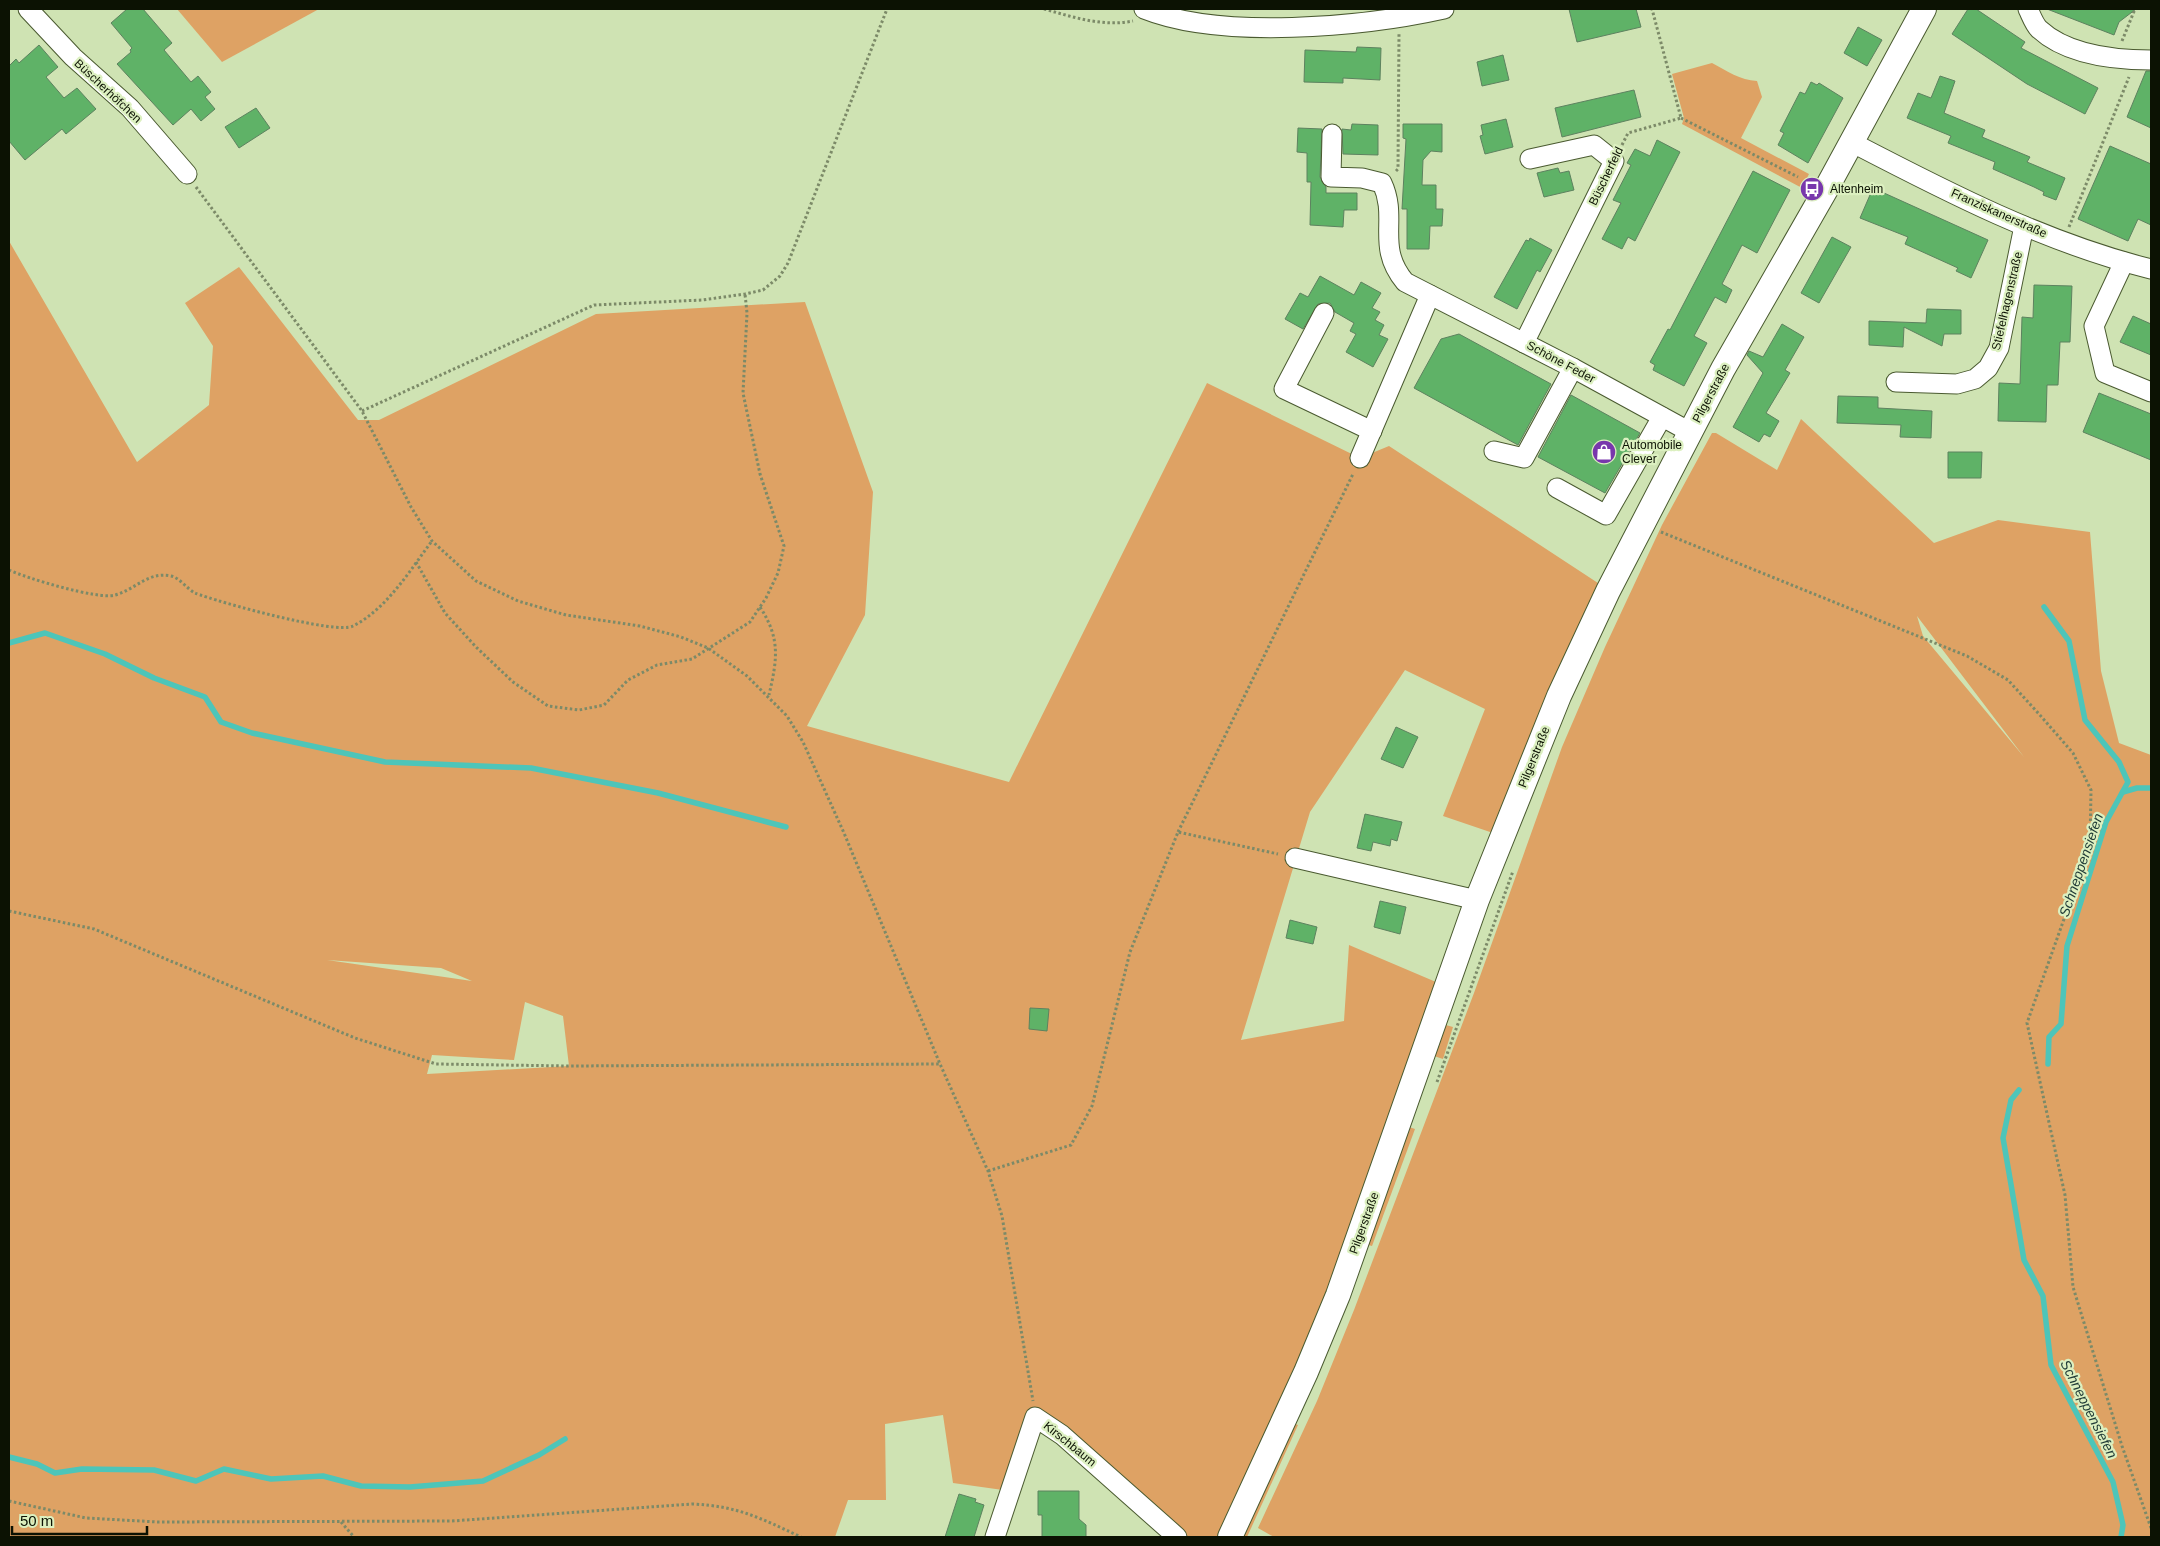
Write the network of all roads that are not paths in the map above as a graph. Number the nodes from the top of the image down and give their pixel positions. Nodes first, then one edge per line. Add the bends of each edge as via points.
1 (28, 9) edge
2 (1444, 9) edge
3 (1924, 9) edge
4 (2028, 9) edge
5 (1147, 10) edge
6 (2151, 60) edge
7 (1332, 134) dead end
8 (1851, 142) junction
9 (1530, 159) dead end
10 (187, 174) road end
11 (2024, 226) junction
12 (2124, 262) junction
13 (2151, 269) edge
14 (1430, 295) junction
15 (1324, 313) dead end
16 (1524, 343) junction
17 (1573, 368) junction
18 (1896, 382) dead end
19 (2151, 392) edge
20 (1662, 417) junction
21 (1372, 431) junction
22 (1690, 432) junction
23 (1494, 451) dead end
24 (1360, 458) road end
25 (1557, 488) dead end
26 (1295, 858) road end
27 (1476, 900) junction
28 (995, 1537) edge
29 (1177, 1537) edge
30 (1230, 1537) edge

1 - 10 street, Büscherhöfchen via 73,58 130,108
2 - 5 street via 1390,19 1276,27 1198,22
3 - 8 main road, Pilgerstraße
4 - 6 street via 2038,28 2081,51 2115,58
7 - 14 street, Schöne Feder via 1331,177 1362,178 1382,183 1388,196 1389,254 1394,269 1405,282
8 - 11 street, Franziskanerstraße
8 - 22 main road, Pilgerstraße
9 - 16 street, Büscherfeld via 1594,145 1614,161
11 - 12 street, Franziskanerstraße
11 - 18 street, Stiefelhagenstraße via 1999,348 1988,368 1975,379 1956,384
12 - 13 street, Franziskanerstraße
12 - 19 street via 2094,326 2105,373
14 - 16 street, Schöne Feder
14 - 21 street
15 - 21 street via 1284,390
16 - 17 street, Schöne Feder
17 - 20 street, Schöne Feder
17 - 23 street via 1524,458
20 - 22 street, Schöne Feder
20 - 25 street via 1606,515
21 - 24 street
22 - 27 main road, Pilgerstraße via 1608,591 1559,696
26 - 27 street
27 - 30 main road, Pilgerstraße via 1338,1295
28 - 29 street, Kirschbaum via 1035,1417 1062,1435

